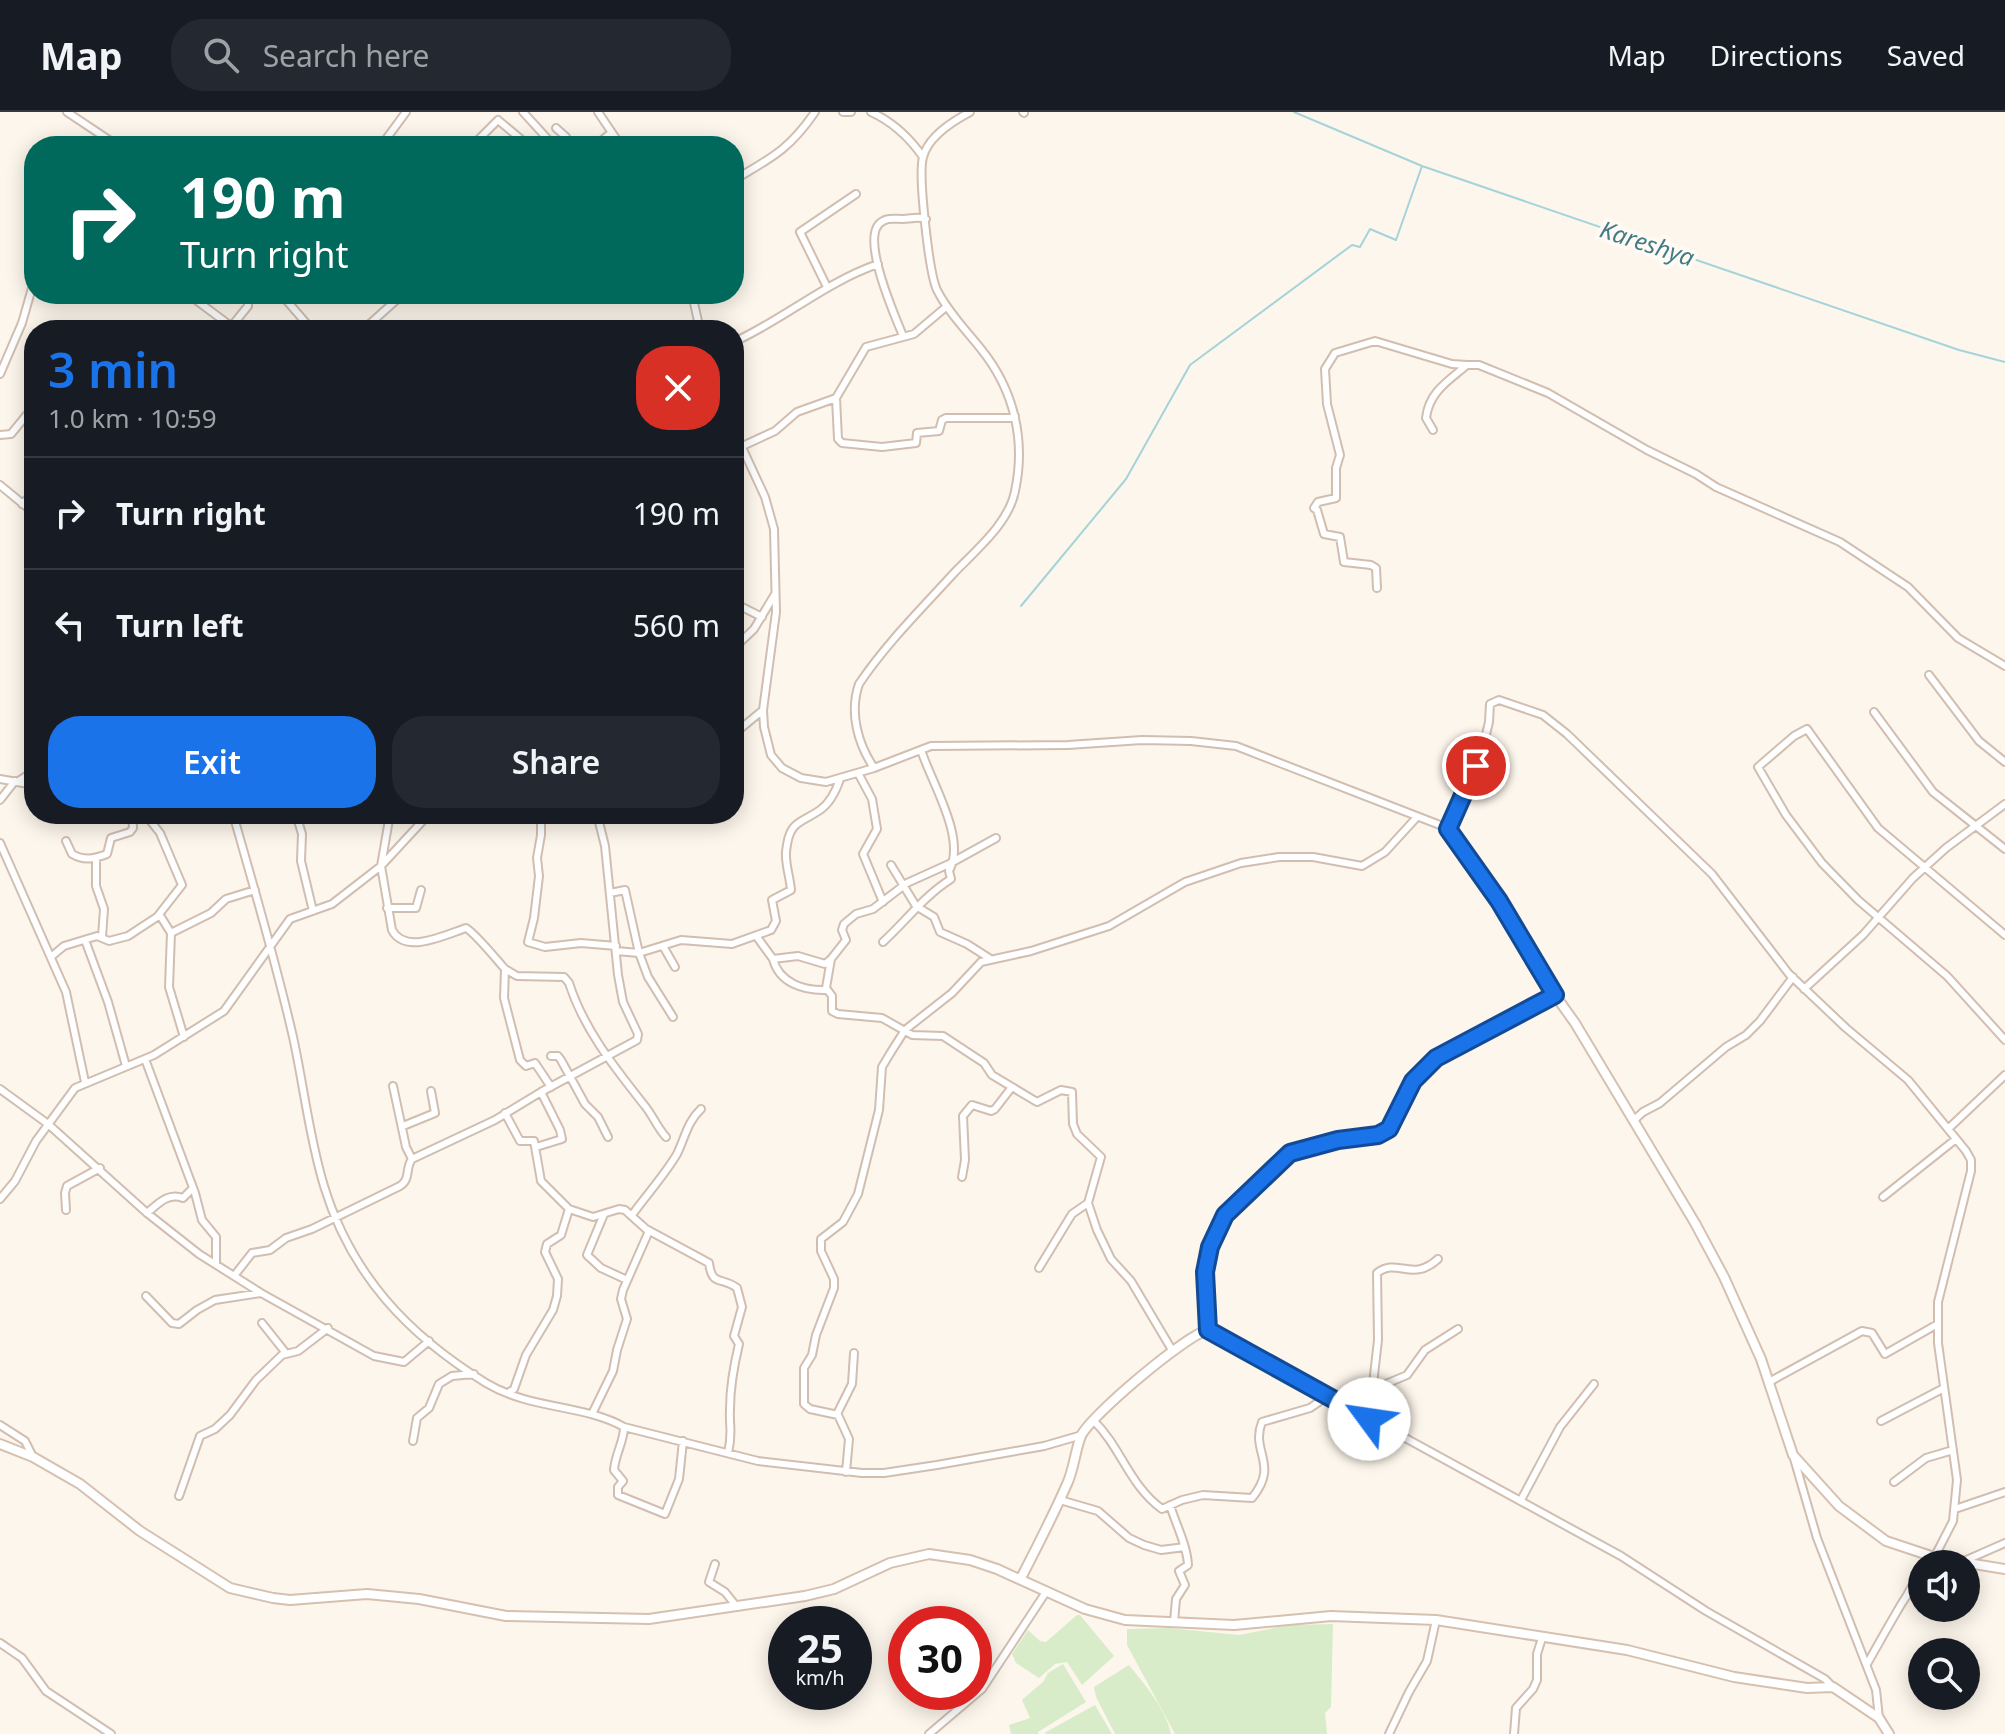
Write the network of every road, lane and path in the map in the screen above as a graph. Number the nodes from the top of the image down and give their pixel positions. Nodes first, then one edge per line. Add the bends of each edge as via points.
1 (67, 112) edge
2 (406, 112) edge
3 (523, 112) edge
4 (598, 112) edge
5 (815, 112) edge
6 (843, 112) edge
7 (851, 112) edge
8 (871, 112) edge
9 (970, 112) edge
10 (556, 128) dead end
11 (611, 133) junction
12 (103, 136) edge
13 (388, 136) edge
14 (482, 136) edge
15 (517, 136) edge
16 (545, 136) edge
17 (565, 136) edge
18 (607, 136) edge
19 (613, 136) edge
20 (923, 157) junction
21 (744, 174) edge
22 (856, 194) dead end
23 (926, 219) junction
24 (878, 264) junction
25 (827, 287) junction
26 (27, 304) edge
27 (200, 304) edge
28 (248, 304) edge
29 (290, 304) edge
30 (392, 304) edge
31 (946, 307) junction
32 (220, 320) edge
33 (237, 320) edge
34 (303, 320) edge
35 (374, 320) edge
36 (903, 336) junction
37 (744, 337) edge
38 (1467, 365) junction
39 (0, 374) edge
40 (836, 398) junction
41 (1015, 416) junction
42 (24, 418) edge
43 (1433, 430) dead end
44 (0, 435) edge
45 (744, 446) edge
46 (744, 460) edge
47 (0, 485) edge
48 (22, 504) edge
49 (1377, 588) dead end
50 (777, 590) junction
51 (744, 608) edge
52 (762, 617) junction
53 (744, 638) edge
54 (2005, 666) edge
55 (1929, 675) dead end
56 (763, 710) junction
57 (1874, 712) dead end
58 (744, 726) edge
59 (921, 750) junction
60 (2005, 762) edge
61 (874, 768) junction
62 (858, 773) junction
63 (24, 777) edge
64 (0, 779) edge
65 (840, 779) junction
66 (16, 781) junction
67 (24, 783) edge
68 (0, 800) edge
69 (2005, 804) edge
70 (1417, 817) junction
71 (133, 824) edge
72 (153, 824) edge
73 (236, 824) edge
74 (299, 824) edge
75 (388, 824) edge
76 (420, 824) edge
77 (541, 824) edge
78 (599, 824) edge
79 (1975, 826) junction
80 (1448, 829) junction
81 (996, 838) dead end
82 (66, 841) dead end
83 (0, 843) edge
84 (2005, 849) edge
85 (96, 859) junction
86 (955, 860) junction
87 (891, 865) dead end
88 (381, 866) junction
89 (1924, 869) junction
90 (904, 885) junction
91 (255, 890) junction
92 (421, 890) dead end
93 (610, 893) junction
94 (883, 902) junction
95 (916, 906) junction
96 (387, 908) junction
97 (313, 911) junction
98 (157, 917) junction
99 (1879, 919) junction
100 (171, 933) junction
101 (2005, 935) edge
102 (102, 937) junction
103 (757, 937) junction
104 (85, 940) junction
105 (883, 942) dead end
106 (663, 946) junction
107 (272, 947) junction
108 (616, 948) junction
109 (639, 953) junction
110 (52, 956) junction
111 (773, 959) junction
112 (831, 959) junction
113 (992, 959) junction
114 (675, 967) dead end
115 (505, 969) junction
116 (1793, 977) junction
117 (1804, 989) junction
118 (827, 990) junction
119 (1555, 995) junction
120 (673, 1017) dead end
121 (905, 1030) junction
122 (184, 1037) junction
123 (2005, 1040) edge
124 (551, 1056) dead end
125 (607, 1056) junction
126 (145, 1059) junction
127 (126, 1066) junction
128 (2005, 1075) edge
129 (571, 1076) junction
130 (85, 1082) junction
131 (393, 1086) dead end
132 (551, 1087) junction
133 (1012, 1087) junction
134 (0, 1089) edge
135 (431, 1091) dead end
136 (541, 1092) junction
137 (701, 1109) dead end
138 (505, 1113) junction
139 (1633, 1121) junction
140 (48, 1124) junction
141 (403, 1126) junction
142 (1948, 1129) junction
143 (608, 1137) dead end
144 (666, 1137) dead end
145 (1956, 1139) junction
146 (536, 1147) junction
147 (412, 1159) junction
148 (100, 1168) junction
149 (962, 1177) dead end
150 (192, 1189) junction
151 (1883, 1197) dead end
152 (0, 1199) edge
153 (1088, 1203) junction
154 (569, 1209) junction
155 (66, 1210) dead end
156 (147, 1213) junction
157 (604, 1214) junction
158 (632, 1215) junction
159 (334, 1216) junction
160 (649, 1231) junction
161 (1438, 1259) dead end
162 (216, 1265) junction
163 (1039, 1268) dead end
164 (234, 1276) junction
165 (627, 1280) junction
166 (261, 1293) junction
167 (146, 1296) dead end
168 (262, 1323) dead end
169 (1936, 1325) junction
170 (328, 1328) junction
171 (1458, 1329) dead end
172 (1208, 1330) junction
173 (429, 1341) junction
174 (1172, 1350) junction
175 (285, 1352) junction
176 (854, 1353) dead end
177 (474, 1374) junction
178 (1769, 1382) junction
179 (1594, 1384) dead end
180 (1944, 1388) junction
181 (1374, 1389) junction
182 (508, 1393) junction
183 (1329, 1395) junction
184 (592, 1414) junction
185 (837, 1414) junction
186 (1369, 1419) junction
187 (1093, 1420) junction
188 (1881, 1421) dead end
189 (0, 1425) edge
190 (624, 1427) junction
191 (1082, 1435) junction
192 (413, 1441) dead end
193 (683, 1441) junction
194 (0, 1444) edge
195 (1953, 1450) junction
196 (728, 1453) junction
197 (1793, 1455) junction
198 (33, 1457) junction
199 (846, 1472) junction
200 (1894, 1482) dead end
201 (2005, 1492) edge
202 (179, 1496) dead end
203 (1060, 1500) junction
204 (1521, 1500) junction
205 (1170, 1505) junction
206 (1955, 1509) junction
207 (2005, 1543) edge
208 (1185, 1547) junction
209 (1909, 1550) edge
210 (1939, 1550) edge
211 (1980, 1554) edge
212 (715, 1564) dead end
213 (1980, 1565) edge
214 (2005, 1569) edge
215 (1021, 1578) junction
216 (1908, 1590) edge
217 (1046, 1592) junction
218 (737, 1607) junction
219 (1436, 1620) junction
220 (1174, 1622) junction
221 (1542, 1638) junction
222 (0, 1643) edge
223 (1867, 1664) junction
224 (1833, 1687) junction
225 (1879, 1718) junction
226 (111, 1734) edge
227 (929, 1734) edge
228 (1389, 1734) edge
229 (1514, 1734) edge
230 (1889, 1734) edge

1 - 12 street
2 - 13 street
3 - 16 street
4 - 11 street
5 - 21 street via 785,149
6 - 7 street
8 - 20 street via 898,129
9 - 20 street via 941,133
10 - 17 street
11 - 18 street
11 - 19 street
14 - 15 street via 498,120
20 - 23 street
22 - 25 street via 801,229
23 - 24 street via 881,221 875,240
23 - 31 street via 936,287
24 - 25 street
24 - 36 street
25 - 37 street
26 - 39 street
27 - 32 street
28 - 33 street
29 - 34 street
30 - 35 street
31 - 36 street via 918,331
31 - 41 street via 995,370
36 - 40 street via 866,347
38 - 43 street via 1430,400 1426,418
38 - 49 street via 1375,341 1337,351 1326,366 1327,404 1340,455 1336,498 1314,508 1324,534 1340,537 1344,562 1376,568
38 - 54 street via 1548,393 1716,487 1840,542 1908,587 1962,641
40 - 41 street via 842,443 913,445 917,433 939,431 946,418
40 - 45 street via 797,412 775,431
41 - 61 street via 1020,443 1011,505 859,684 858,737
42 - 44 street via 11,434
46 - 50 street via 772,514
47 - 48 street
50 - 52 street
50 - 56 street
51 - 52 street
52 - 53 street
55 - 60 street via 1979,741
56 - 58 street
56 - 65 street via 771,755 782,768 814,781
57 - 79 street via 1933,792
59 - 61 street
59 - 70 street via 958,744 1142,740 1226,744
59 - 86 street via 951,824
61 - 62 street
62 - 65 street
62 - 94 street via 872,799 877,829 863,857
63 - 66 street
64 - 66 street
65 - 103 street via 824,806 793,828 786,851 791,890 772,900 775,926
66 - 67 street
66 - 68 street
69 - 79 street
70 - 80 street
70 - 113 street via 1385,852 1362,866 1313,857 1241,863 1185,882 1109,926
71 - 85 street via 130,832 111,838 107,854
72 - 98 street via 182,885
73 - 91 street
74 - 97 street
75 - 88 street
76 - 88 street
77 - 108 street via 528,942
78 - 93 street
79 - 84 street
79 - 89 street
80 - 116 street via 1482,751 1490,704 1499,700 1533,710 1552,720 1712,874
80 - 119 street
81 - 86 street
82 - 85 street via 72,854
83 - 110 street
85 - 102 street via 96,886 104,909
86 - 90 street
86 - 95 street via 951,879
87 - 90 street
88 - 96 street
88 - 97 street via 332,904
89 - 99 street
89 - 99 street via 1878,828 1807,729 1760,764 1757,769 1806,843
89 - 101 street
90 - 94 street
90 - 95 street
91 - 100 street via 226,899 211,913
91 - 107 street
92 - 96 street via 416,908
93 - 108 street
93 - 109 street via 625,890
94 - 112 street via 844,924 846,940
95 - 105 street
95 - 113 street via 934,917 943,935
96 - 115 street via 397,939 421,941 466,928
97 - 107 street via 290,919
98 - 100 street
98 - 102 street via 128,936 109,941
99 - 117 street
99 - 123 street via 1947,976
100 - 122 street via 169,987
102 - 104 street
103 - 106 street via 732,944 681,940
103 - 111 street
104 - 110 street
104 - 127 street
106 - 109 street
106 - 114 street
107 - 122 street via 224,1011
107 - 159 street
108 - 109 street
108 - 125 street via 623,1002 638,1034 637,1040
109 - 120 street
110 - 130 street via 66,992
111 - 112 street via 794,956 825,964
111 - 118 street via 788,981
112 - 118 street
113 - 121 street via 981,962
115 - 125 street via 517,976 564,977
115 - 132 street via 504,998 520,1060 526,1066 535,1063
116 - 117 street
116 - 139 street via 1746,1035
117 - 142 street via 1900,1073
118 - 121 street via 832,1011 882,1018
119 - 139 street
119 - 172 street via 1436,1058 1413,1081 1389,1129 1290,1153 1234,1206 1210,1247 1205,1272
121 - 133 street via 943,1036
121 - 185 street via 882,1067 879,1110 858,1194 843,1222 821,1239 834,1288 804,1368 804,1404
122 - 126 street
124 - 129 street via 558,1056
125 - 129 street
125 - 144 street
126 - 127 street
126 - 150 street
127 - 130 street
128 - 142 street
129 - 132 street
129 - 143 street
130 - 140 street
131 - 141 street
132 - 136 street
133 - 149 street via 995,1109 972,1105 963,1116
133 - 153 street via 1037,1102 1061,1090 1072,1092 1077,1134 1101,1157
134 - 140 street
135 - 141 street via 435,1113
136 - 138 street
136 - 146 street via 562,1139
137 - 158 street
138 - 146 street via 520,1141 534,1141
138 - 147 street
139 - 178 street via 1724,1277
140 - 148 street
140 - 152 street
141 - 147 street
142 - 145 street
145 - 151 street
145 - 169 street via 1969,1155 1971,1171 1940,1289
146 - 154 street via 541,1181
147 - 159 street via 405,1183
148 - 155 street via 67,1186
148 - 156 street
150 - 156 street via 183,1198 161,1200
150 - 162 street via 202,1220 216,1237
153 - 163 street via 1072,1214
153 - 174 street via 1104,1248 1131,1281
154 - 157 street via 587,1216
154 - 182 street via 561,1235 547,1244 545,1252 558,1279 553,1310
156 - 162 street
157 - 158 street via 619,1209
157 - 165 street via 587,1255
158 - 160 street
159 - 164 street via 270,1250 252,1253
159 - 173 street via 363,1273 406,1324
160 - 165 street
160 - 196 street via 709,1263 713,1278 739,1292 742,1307 734,1336 739,1344
161 - 181 street via 1426,1270 1392,1267 1377,1273
162 - 164 street
164 - 166 street
165 - 184 street via 621,1299 627,1319 613,1371
166 - 167 street via 215,1300 179,1324
166 - 170 street
168 - 175 street
169 - 178 street via 1885,1354 1872,1333 1862,1331
169 - 180 street
170 - 173 street via 374,1356 401,1362
170 - 175 street via 298,1351
171 - 181 street via 1425,1350 1407,1375
172 - 174 street
172 - 183 street
173 - 177 street
174 - 187 street
175 - 202 street via 230,1415 200,1436
176 - 185 street via 852,1384
177 - 182 street
177 - 192 street via 452,1376 439,1384 429,1408 417,1418
178 - 197 street
179 - 204 street via 1560,1427
180 - 188 street
180 - 195 street
181 - 186 street
182 - 184 street
183 - 186 street
183 - 205 street via 1310,1408 1262,1422 1257,1438 1266,1472 1252,1498 1203,1495
184 - 190 street
185 - 199 street via 849,1439
186 - 204 street
187 - 191 street
187 - 205 street via 1135,1483 1162,1509
189 - 198 street via 25,1441
190 - 193 street
190 - 193 street via 614,1464 623,1481 618,1495 665,1514 679,1479
191 - 199 street via 910,1470
191 - 203 street
193 - 196 street
194 - 198 street
195 - 200 street via 1926,1458
195 - 206 street
196 - 199 street
197 - 209 street via 1854,1518
197 - 223 street via 1817,1538
198 - 218 street via 80,1484 172,1552 243,1593 290,1600 367,1594 506,1616 623,1620
201 - 206 street
203 - 208 street via 1098,1511 1144,1545 1161,1550
203 - 215 street
204 - 224 street
205 - 208 street
206 - 210 street
207 - 211 street
208 - 220 street via 1188,1565 1179,1573 1185,1585 1176,1599
212 - 218 street via 709,1582
213 - 214 street
215 - 217 street
215 - 218 street via 970,1560 929,1554 890,1563 834,1589
216 - 223 street
217 - 220 street via 1103,1616
217 - 227 street via 982,1689
219 - 220 street via 1331,1616 1234,1625
219 - 221 street
219 - 228 street via 1427,1661
221 - 224 street via 1664,1657 1734,1677
221 - 229 street via 1537,1680 1516,1708
222 - 226 street via 22,1658 46,1691
223 - 225 street
224 - 225 street
225 - 230 street

